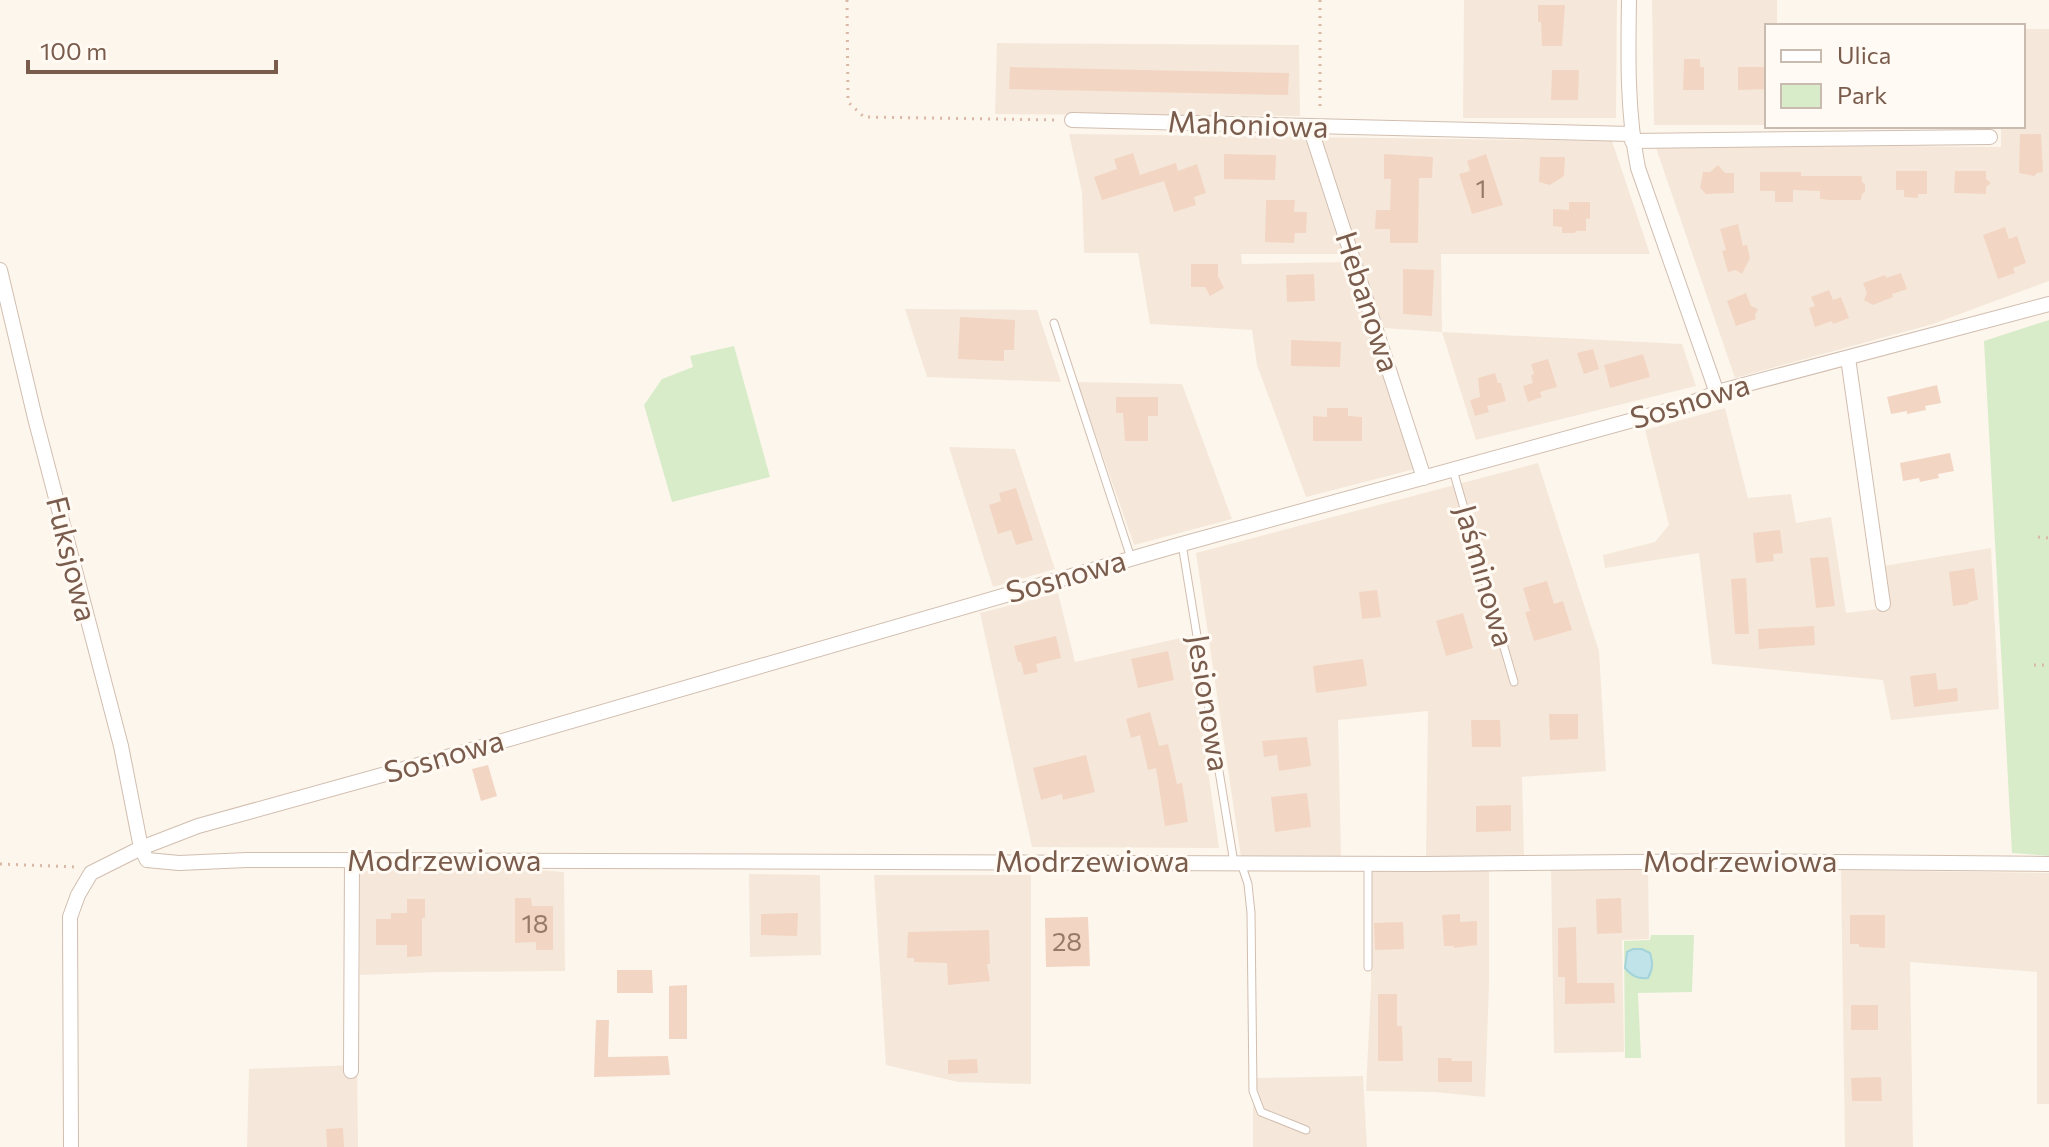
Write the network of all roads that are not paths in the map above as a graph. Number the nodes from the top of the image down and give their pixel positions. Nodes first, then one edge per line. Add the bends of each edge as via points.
1 (1629, 0) edge
2 (1072, 120) road end
3 (1315, 127) junction
4 (1632, 137) junction
5 (1990, 137) dead end
6 (0, 270) edge
7 (2049, 304) edge
8 (1054, 323) dead end
9 (1848, 358) junction
10 (1717, 393) junction
11 (1453, 470) junction
12 (1424, 478) junction
13 (1182, 544) junction
14 (1131, 558) junction
15 (1883, 604) dead end
16 (1514, 682) dead end
17 (141, 848) junction
18 (352, 860) junction
19 (1368, 862) junction
20 (1237, 863) junction
21 (2049, 864) edge
22 (1368, 967) dead end
23 (351, 1071) dead end
24 (1306, 1130) dead end
25 (71, 1147) edge

1 - 4 street
2 - 3 street, Mahoniowa
3 - 4 street, Mahoniowa
3 - 12 street, Hebanowa
4 - 5 street, Mahoniowa
4 - 10 street via 1641,178
6 - 17 street, Fuksjowa via 121,746
7 - 9 street, Sosnowa
8 - 14 lane
9 - 10 street, Sosnowa
9 - 15 street
10 - 11 street, Sosnowa
11 - 12 street, Sosnowa
11 - 16 lane, Jaśminowa
12 - 13 street, Sosnowa
13 - 14 street, Sosnowa
13 - 20 lane, Jesionowa
14 - 17 street, Sosnowa via 198,826
17 - 18 street, Modrzewiowa via 147,860 179,863
17 - 25 street, Sosnowa via 91,873 70,917
18 - 20 street, Modrzewiowa
18 - 23 street
19 - 20 street, Modrzewiowa
19 - 21 street, Modrzewiowa
19 - 22 lane
20 - 24 lane, Jesionowa via 1248,884 1251,913 1253,1091 1261,1112

